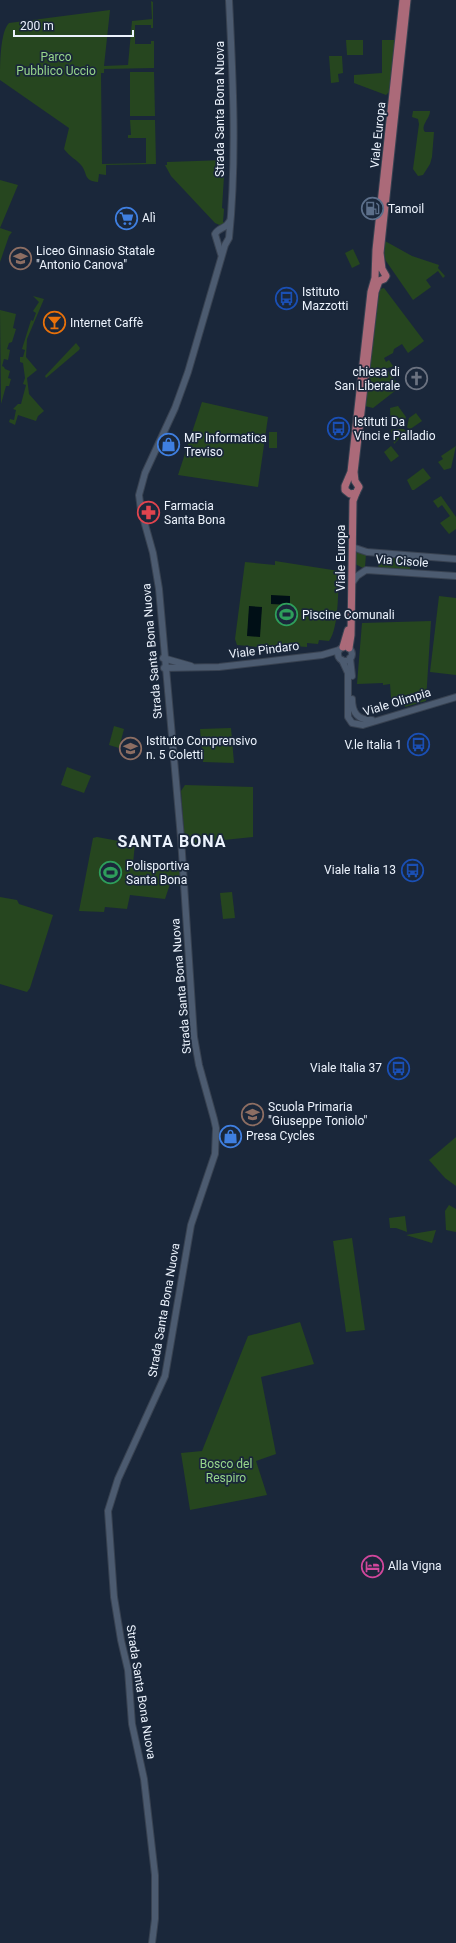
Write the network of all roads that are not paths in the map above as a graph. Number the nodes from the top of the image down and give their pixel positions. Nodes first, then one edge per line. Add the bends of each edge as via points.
1 (229, 0) edge
2 (403, 0) edge
3 (407, 0) edge
4 (230, 218) junction
5 (223, 229) junction
6 (229, 233) junction
7 (217, 240) junction
8 (226, 242) junction
9 (221, 260) junction
10 (382, 269) junction
11 (376, 277) junction
12 (355, 481) junction
13 (347, 482) junction
14 (352, 493) junction
15 (352, 545) junction
16 (456, 559) edge
17 (456, 576) edge
18 (352, 583) junction
19 (342, 652) junction
20 (164, 658) junction
21 (350, 658) junction
22 (188, 666) junction
23 (164, 667) junction
24 (204, 668) junction
25 (175, 669) junction
26 (165, 681) junction
27 (456, 697) edge
28 (348, 717) joint
29 (375, 720) junction
30 (152, 1943) edge

1 - 4 street, Strada Santa Bona Nuova via 234,97
2 - 11 main road, Viale Europa
3 - 10 main road, Viale Europa via 380,253
4 - 5 street via 228,225
4 - 6 street, Strada Santa Bona Nuova
5 - 6 street
5 - 7 street via 216,233
6 - 8 street
7 - 8 street
7 - 9 street
8 - 9 street, Strada Santa Bona Nuova
9 - 20 street, Strada Santa Bona Nuova via 188,372 175,408 145,473 139,495 154,558
10 - 11 main road via 377,270
10 - 11 main road, Viale Europa via 386,276 384,279
11 - 12 main road, Viale Europa
11 - 13 main road, Viale Europa via 371,292 351,472
12 - 13 main road
12 - 14 main road, Viale Europa via 359,487
13 - 14 main road, Viale Europa via 345,488
14 - 15 main road, Viale Europa
14 - 19 main road, Viale Europa via 348,634
15 - 16 street, Via Cisole via 367,552
15 - 18 main road, Viale Europa
17 - 18 street, Via Cisole via 366,570
18 - 19 main road, Viale Europa via 352,635
19 - 21 street via 346,660
19 - 21 street, Viale Europa via 352,654
19 - 24 street, Viale Pindaro
19 - 28 street, Viale Europa via 348,673
20 - 22 street, Viale Pindaro
20 - 23 street, Strada Santa Bona Nuova
21 - 29 street, Viale Europa via 352,707 356,715 362,719
22 - 23 street, Viale Pindaro
22 - 24 street, Viale Pindaro
23 - 25 street, Viale Pindaro
23 - 26 street, Strada Santa Bona Nuova
24 - 25 street, Viale Pindaro
25 - 26 street
26 - 30 street, Strada Santa Bona Nuova via 180,838 194,1037 214,1119 216,1144 214,1162 191,1225 165,1376 118,1479 108,1511 114,1597 128,1670 132,1724 144,1779 155,1875
27 - 29 street, Viale Olimpia
28 - 29 street, Viale Olimpia via 360,725

